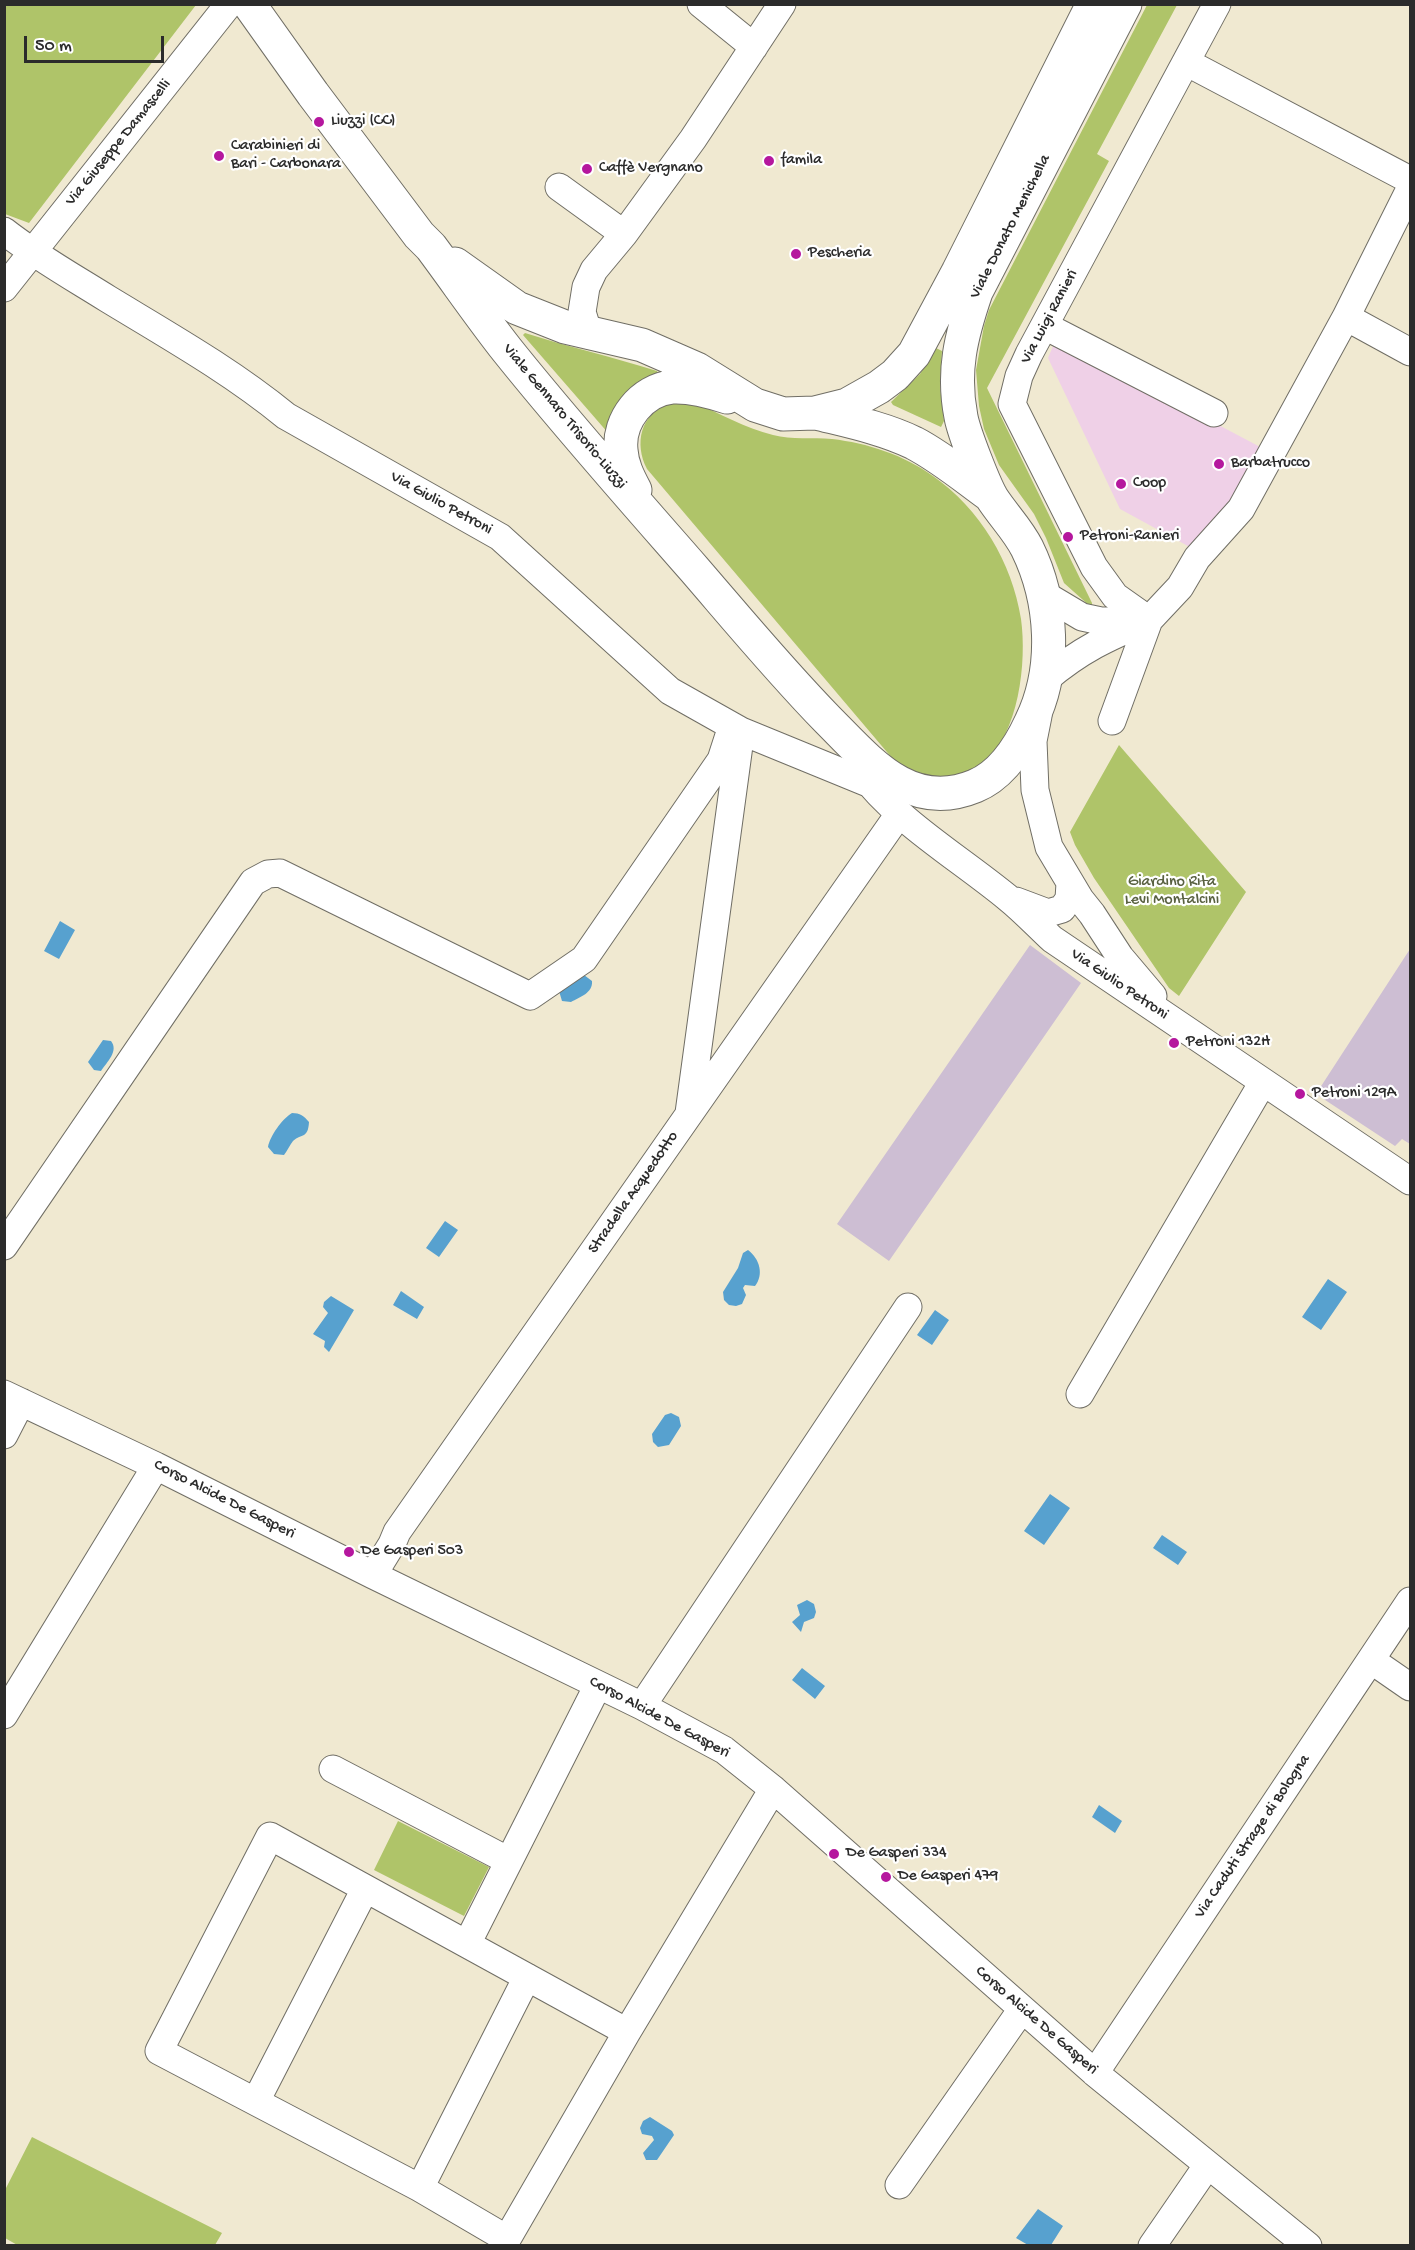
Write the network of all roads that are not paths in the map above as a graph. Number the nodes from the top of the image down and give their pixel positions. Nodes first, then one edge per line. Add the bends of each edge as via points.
1 (230, 4) edge
2 (249, 4) edge
3 (701, 4) edge
4 (782, 4) edge
5 (1125, 4) edge
6 (1217, 4) edge
7 (1092, 5) edge
8 (754, 47) junction
9 (1186, 62) junction
10 (1410, 180) edge
11 (559, 187) dead end
12 (1410, 189) edge
13 (4, 231) edge
14 (624, 234) junction
15 (432, 247) junction
16 (32, 253) junction
17 (4, 288) edge
18 (586, 288) junction
19 (1346, 317) junction
20 (540, 318) junction
21 (1045, 326) junction
22 (589, 334) junction
23 (1410, 352) edge
24 (755, 405) junction
25 (815, 413) junction
26 (1214, 413) dead end
27 (991, 496) junction
28 (651, 519) junction
29 (1045, 595) junction
30 (1149, 620) junction
31 (1044, 691) junction
32 (804, 696) junction
33 (1112, 721) dead end
34 (737, 728) junction
35 (868, 783) junction
36 (899, 814) junction
37 (1070, 883) junction
38 (1009, 899) junction
39 (1178, 1024) junction
40 (1263, 1082) junction
41 (688, 1117) junction
42 (1410, 1181) edge
43 (4, 1246) edge
44 (908, 1307) dead end
45 (1080, 1394) dead end
46 (13, 1398) edge
47 (4, 1435) edge
48 (156, 1466) junction
49 (373, 1575) junction
50 (1410, 1601) edge
51 (1371, 1660) junction
52 (598, 1685) junction
53 (1410, 1687) edge
54 (642, 1706) junction
55 (4, 1715) edge
56 (333, 1768) dead end
57 (773, 1789) junction
58 (509, 1861) junction
59 (365, 1889) junction
60 (467, 1944) junction
61 (527, 1977) junction
62 (1022, 2009) junction
63 (627, 2032) junction
64 (1095, 2073) junction
65 (256, 2101) junction
66 (1207, 2166) junction
67 (899, 2185) dead end
68 (420, 2188) junction
69 (505, 2242) edge
70 (1152, 2246) edge
71 (1308, 2246) edge

1 - 16 street, Via Giuseppe Damascelli
2 - 15 main road, Viale Gennaro Trisorio-Liuzzi via 406,218
3 - 8 street
4 - 8 street
5 - 27 main road, Viale Donato Menichella via 976,292 965,324 956,376 962,420
6 - 9 street, Via Luigi Ranieri
7 - 25 main road, Viale Donato Menichella via 914,354 879,387 846,405
8 - 14 street
9 - 10 street
9 - 21 street, Via Luigi Ranieri
11 - 14 street
12 - 19 street
13 - 16 street, Via Giulio Petroni
14 - 18 street via 594,270
15 - 20 main road, Viale Donato Menichella via 517,308
15 - 28 main road, Viale Gennaro Trisorio-Liuzzi via 506,348
16 - 17 street, Via Giuseppe Damascelli
16 - 34 street, Via Giulio Petroni via 189,348 286,416 500,537 670,691
18 - 20 street via 572,301
18 - 22 street via 582,312
19 - 23 street
19 - 30 street via 1240,509 1197,558 1180,587
20 - 22 main road, Viale Donato Menichella
21 - 26 street
21 - 30 street, Via Luigi Ranieri via 1019,376 1012,404 1094,567 1115,596
22 - 24 main road, Viale Donato Menichella via 642,345 688,365
24 - 25 main road, Viale Donato Menichella via 783,414
24 - 28 main road via 694,387 670,387 650,394 636,405 620,448 626,473
25 - 27 main road, Viale Donato Menichella via 860,423 914,443
27 - 29 main road, Viale Donato Menichella via 1026,546
28 - 32 main road, Viale Gennaro Trisorio-Liuzzi
29 - 30 street via 1082,617 1101,621
29 - 31 main road, Viale Donato Menichella
30 - 31 street via 1071,658
30 - 33 street
31 - 32 main road via 1022,742 997,773 976,786 950,794 923,793 900,784 874,766
31 - 37 street, Viale Donato Menichella via 1033,741 1035,790 1049,847
32 - 35 street, Viale Gennaro Trisorio-Liuzzi
34 - 35 street, Via Giulio Petroni
34 - 41 street
34 - 43 street via 721,760 584,958 530,996 280,873 254,882
35 - 36 street, Viale Gennaro Trisorio-Liuzzi
36 - 38 street, Via Giulio Petroni
36 - 41 street, Stradella Acquedotto
37 - 38 street via 1069,899 1062,909 1048,913
37 - 39 street, Viale Donato Menichella via 1119,957
38 - 39 street, Via Giulio Petroni via 1052,939
39 - 40 street, Via Giulio Petroni
40 - 42 street, Via Giulio Petroni
40 - 45 street
41 - 49 street, Stradella Acquedotto via 397,1532
44 - 54 street
46 - 47 street
46 - 48 street, Corso Alcide De Gasperi
48 - 49 street, Corso Alcide De Gasperi
48 - 55 street
49 - 52 street, Corso Alcide De Gasperi
50 - 51 street, Via Caduti Strage di Bologna
51 - 53 street
51 - 64 street, Via Caduti Strage di Bologna
52 - 54 street, Corso Alcide De Gasperi
52 - 58 street
54 - 57 street, Corso Alcide De Gasperi via 724,1750
56 - 58 street
57 - 62 street, Corso Alcide De Gasperi
57 - 63 street
58 - 60 street
59 - 60 street
59 - 65 street
59 - 65 street via 270,1836 159,2051
60 - 61 street
61 - 63 street
61 - 68 street
62 - 64 street, Corso Alcide De Gasperi
62 - 67 street
63 - 69 street
64 - 66 street, Corso Alcide De Gasperi
65 - 68 street
66 - 70 street
66 - 71 street, Corso Alcide De Gasperi
68 - 69 street

